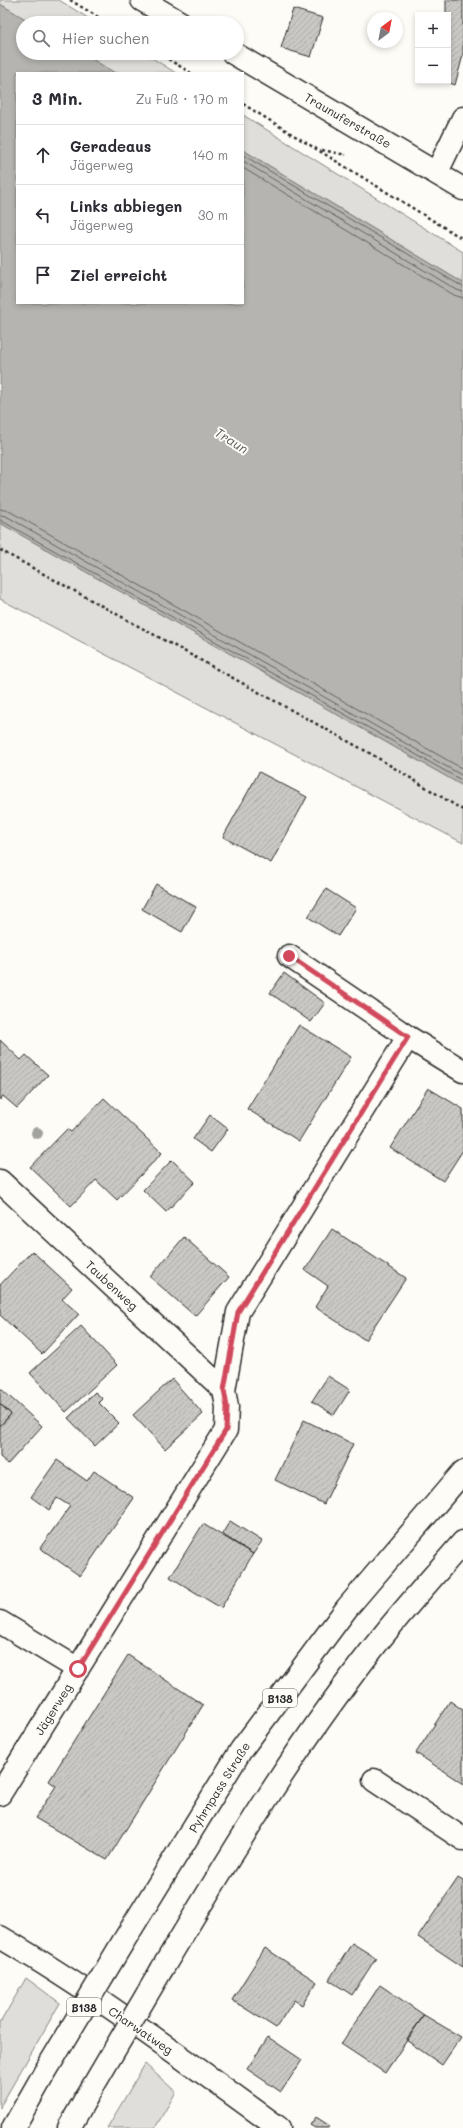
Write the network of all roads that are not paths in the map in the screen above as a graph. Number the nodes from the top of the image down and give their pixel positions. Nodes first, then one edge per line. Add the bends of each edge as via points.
1 (142, 0) edge
2 (169, 16) edge
3 (244, 59) edge
4 (463, 118) edge
5 (437, 172) junction
6 (463, 189) edge
7 (289, 956) dead end
8 (408, 1037) junction
9 (463, 1071) edge
10 (0, 1181) edge
11 (224, 1390) junction
12 (463, 1472) edge
13 (463, 1542) edge
14 (0, 1622) edge
15 (78, 1669) junction
16 (374, 1780) dead end
17 (0, 1794) edge
18 (463, 1839) edge
19 (0, 1937) edge
20 (13, 2128) edge
21 (69, 2128) edge
22 (278, 2128) edge

1 - 2 street
3 - 5 street, Traunuferstraße
4 - 5 street
5 - 6 street, Traunuferstraße
7 - 8 street
8 - 9 street
8 - 11 street, Jägerweg via 238,1312
10 - 11 street, Taubenweg
11 - 15 street, Jägerweg via 227,1407 226,1430
12 - 20 street, Pyhrnpass Straße / B138, bridge via 347,1608 241,1750
13 - 21 street, bridge via 390,1628 324,1715 232,1852
14 - 15 street
15 - 17 street, Jägerweg
16 - 18 street
19 - 22 street, Charwatweg via 35,1957

